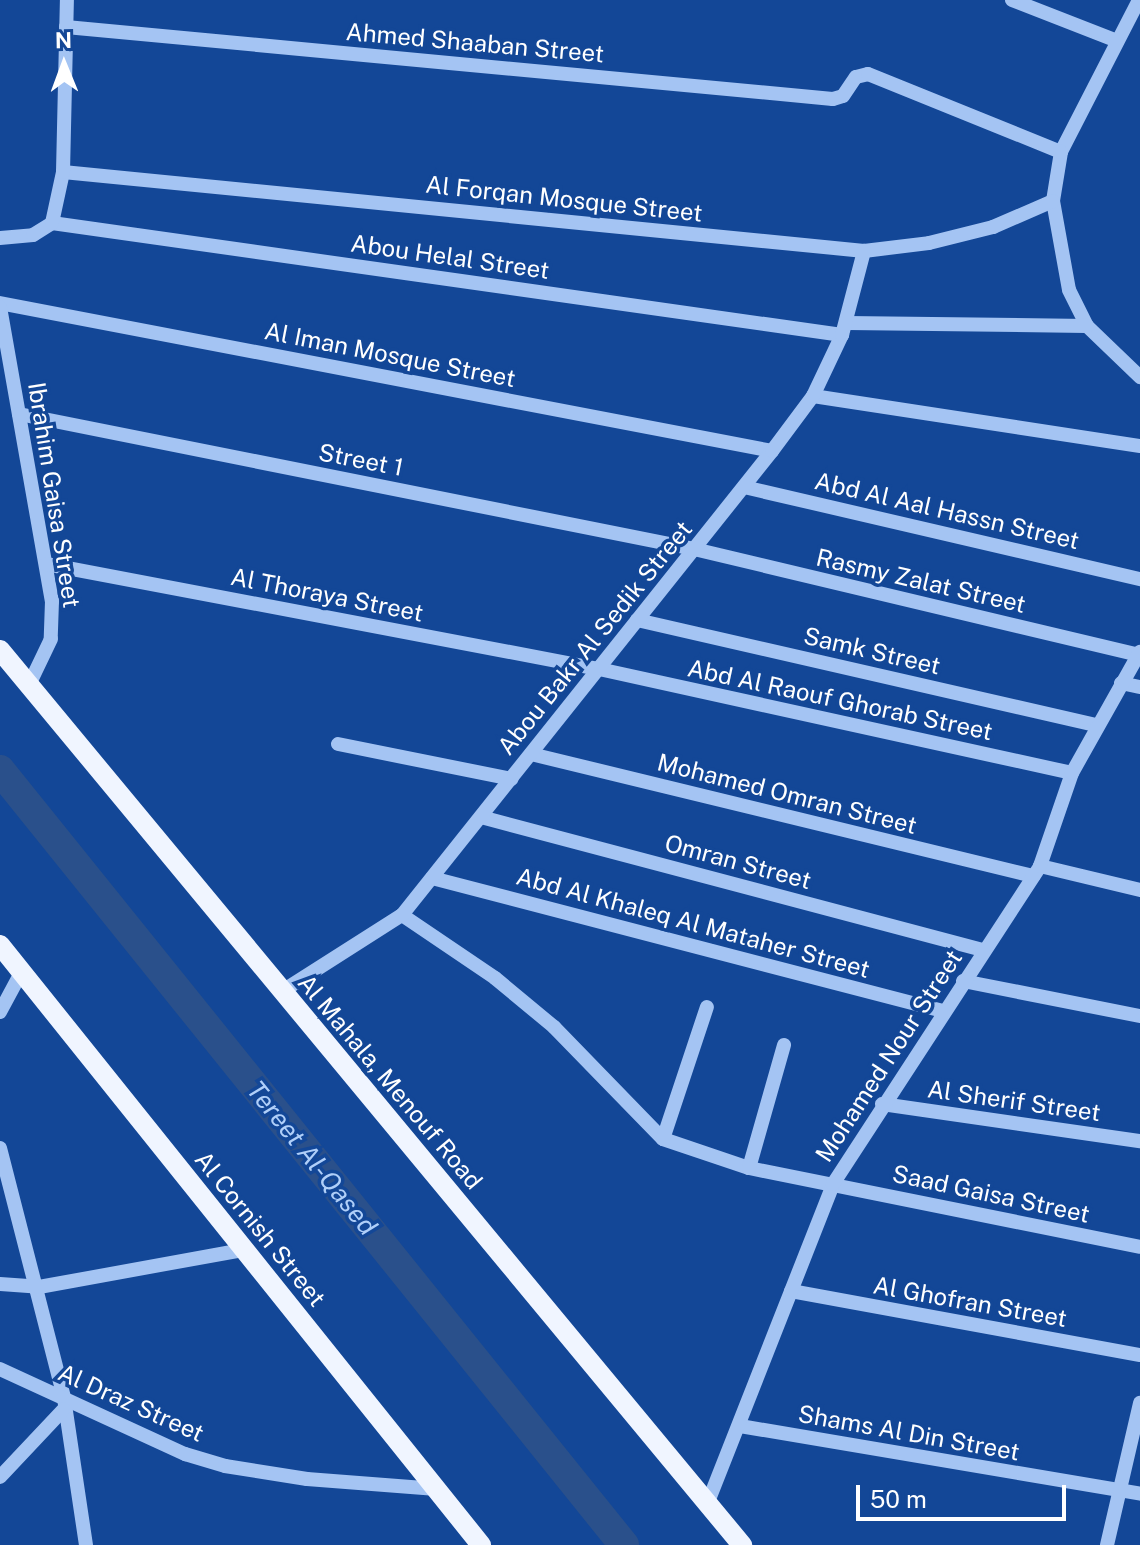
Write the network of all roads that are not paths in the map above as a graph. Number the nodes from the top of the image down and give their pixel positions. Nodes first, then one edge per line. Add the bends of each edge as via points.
1 (67, 0) edge
2 (1012, 0) edge
3 (1139, 0) edge
4 (1134, 22) edge
5 (66, 27) junction
6 (1117, 41) junction
7 (1061, 152) junction
8 (63, 172) junction
9 (1053, 201) junction
10 (52, 223) junction
11 (0, 238) edge
12 (864, 251) junction
13 (0, 305) edge
14 (1087, 326) junction
15 (845, 329) junction
16 (1140, 377) edge
17 (813, 396) junction
18 (19, 414) junction
19 (1140, 446) edge
20 (772, 451) junction
21 (744, 487) junction
22 (694, 549) junction
23 (46, 564) junction
24 (1140, 579) edge
25 (637, 620) junction
26 (0, 650) edge
27 (1139, 654) edge
28 (599, 669) junction
29 (1121, 683) junction
30 (29, 685) junction
31 (1140, 687) edge
32 (1096, 725) junction
33 (338, 744) dead end
34 (531, 754) junction
35 (1072, 773) junction
36 (511, 779) junction
37 (481, 817) junction
38 (1036, 871) junction
39 (432, 878) junction
40 (1140, 890) edge
41 (402, 915) junction
42 (983, 950) junction
43 (9, 961) edge
44 (963, 981) junction
45 (281, 992) junction
46 (707, 1007) dead end
47 (943, 1011) junction
48 (0, 1012) edge
49 (1140, 1016) edge
50 (784, 1045) dead end
51 (882, 1104) junction
52 (663, 1139) junction
53 (1140, 1141) edge
54 (0, 1148) edge
55 (749, 1168) junction
56 (833, 1184) junction
57 (1140, 1247) edge
58 (243, 1250) junction
59 (0, 1284) edge
60 (39, 1287) junction
61 (791, 1291) junction
62 (1140, 1355) edge
63 (0, 1369) edge
64 (1140, 1403) edge
65 (64, 1404) junction
66 (740, 1426) junction
67 (0, 1477) edge
68 (437, 1489) junction
69 (1119, 1491) junction
70 (1140, 1494) edge
71 (708, 1502) junction
72 (86, 1545) edge
73 (481, 1545) edge
74 (742, 1545) edge
75 (1107, 1545) edge

1 - 5 street
2 - 6 street
3 - 4 street
4 - 6 street
5 - 7 street, Ahmed Shaaban Street via 833,99 843,96 856,77 868,74
5 - 8 street
6 - 7 street
7 - 9 street
8 - 10 street
8 - 12 street, Al Forqan Mosque Street
9 - 12 street, Al Forqan Mosque Street via 980,230
9 - 14 street via 1069,290
10 - 11 street via 33,235
10 - 15 street, Abou Helal Street
12 - 15 street, Abou Bakr Al Sedik Street
13 - 18 street, Ibrahim Gaisa Street
13 - 20 street, Al Iman Mosque Street
14 - 15 street, Abou Helal Street
14 - 16 street
15 - 17 street, Abou Bakr Al Sedik Street
17 - 19 street
17 - 20 street, Abou Bakr Al Sedik Street
18 - 22 street, Street 1
18 - 23 street, Ibrahim Gaisa Street
20 - 21 street, Abou Bakr Al Sedik Street
21 - 22 street, Abou Bakr Al Sedik Street
21 - 24 street, Abd Al Aal Hassn Street
22 - 25 street, Abou Bakr Al Sedik Street
22 - 27 street, Rasmy Zalat Street
23 - 28 street, Al Thoraya Street
23 - 30 street, Ibrahim Gaisa Street via 51,639
25 - 28 street, Abou Bakr Al Sedik Street
25 - 32 street, Samk Street
26 - 30 main road, Al Mahala, Menouf Road
27 - 29 street, Mohamed Nour Street
28 - 34 street, Abou Bakr Al Sedik Street
28 - 35 street, Abd Al Raouf Ghorab Street
29 - 31 street
29 - 32 street, Mohamed Nour Street
30 - 45 main road, Al Mahala, Menouf Road
32 - 35 street, Mohamed Nour Street
33 - 36 street
34 - 36 street, Abou Bakr Al Sedik Street
34 - 38 street, Mohamed Omran Street
35 - 38 street, Mohamed Nour Street
36 - 37 street, Abou Bakr Al Sedik Street
37 - 39 street, Abou Bakr Al Sedik Street
37 - 42 street, Omran Street
38 - 40 street, Mohamed Omran Street
38 - 42 street, Mohamed Nour Street
39 - 41 street, Abou Bakr Al Sedik Street
39 - 47 street, Abd Al Khaleq Al Mataher Street
41 - 45 street, Abou Bakr Al Sedik Street
41 - 52 street via 495,978 554,1027
42 - 44 street, Mohamed Nour Street
43 - 48 street
43 - 58 main road, Al Cornish Street
44 - 47 street, Mohamed Nour Street
44 - 49 street
45 - 71 main road, Al Mahala, Menouf Road
46 - 52 street
47 - 51 street, Mohamed Nour Street
50 - 55 street
51 - 53 street, Al Sherif Street
51 - 56 street, Mohamed Nour Street
52 - 55 street, Saad Gaisa Street
54 - 60 street
55 - 56 street, Saad Gaisa Street
56 - 57 street, Saad Gaisa Street
56 - 61 street, Mohamed Nour Street
58 - 60 street
58 - 68 main road, Al Cornish Street
59 - 60 street
60 - 65 street
61 - 62 street, Al Ghofran Street
61 - 66 street, Mohamed Nour Street
63 - 65 street, Al Draz Street
64 - 69 street
65 - 67 street
65 - 68 street, Al Draz Street via 225,1466 307,1479
65 - 72 street
66 - 69 street, Shams Al Din Street
66 - 71 street, Mohamed Nour Street
68 - 73 main road, Al Cornish Street
69 - 70 street, Shams Al Din Street
69 - 75 street
71 - 74 main road, Al Mahala, Menouf Road

